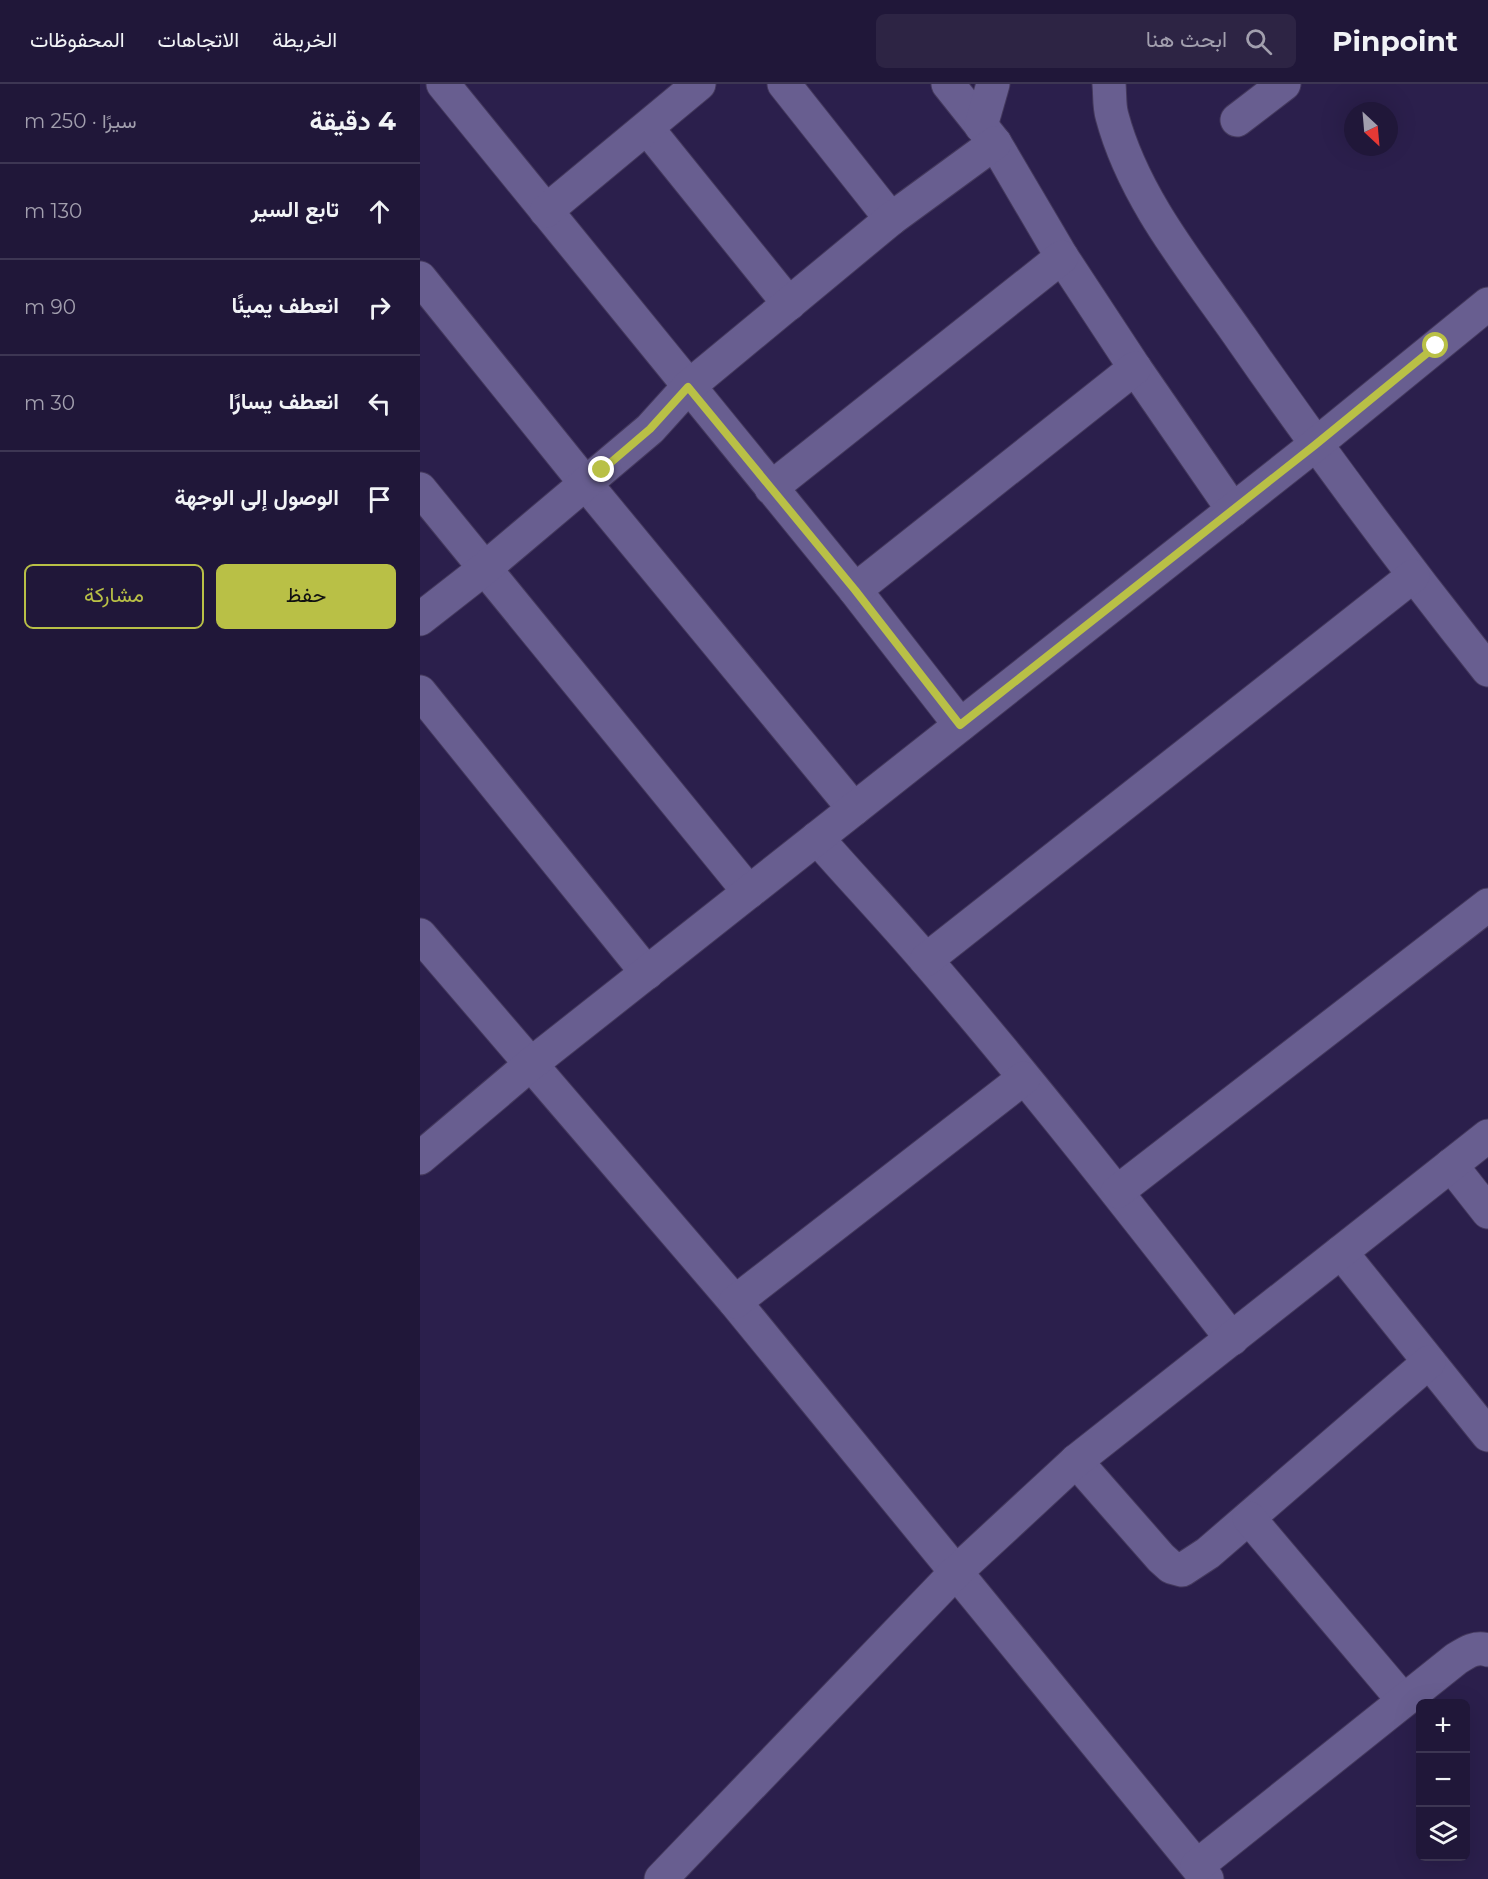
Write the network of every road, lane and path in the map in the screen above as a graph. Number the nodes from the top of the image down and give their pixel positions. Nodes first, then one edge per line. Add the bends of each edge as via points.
1 (431, 84) edge
2 (443, 84) edge
3 (699, 84) edge
4 (784, 84) edge
5 (948, 84) edge
6 (993, 84) edge
7 (1109, 84) edge
8 (1284, 84) edge
9 (420, 93) edge
10 (1237, 120) dead end
11 (647, 128) junction
12 (988, 134) junction
13 (546, 211) junction
14 (891, 219) junction
15 (1062, 257) junction
16 (420, 278) edge
17 (789, 304) junction
18 (1488, 304) edge
19 (1134, 368) junction
20 (688, 387) junction
21 (1315, 445) junction
22 (586, 484) junction
23 (771, 488) junction
24 (420, 489) edge
25 (1233, 510) junction
26 (484, 569) junction
27 (1413, 576) junction
28 (855, 590) junction
29 (420, 619) edge
30 (1488, 670) edge
31 (420, 692) edge
32 (960, 725) junction
33 (854, 809) junction
34 (817, 838) junction
35 (748, 892) junction
36 (1488, 905) edge
37 (420, 934) edge
38 (926, 960) junction
39 (647, 973) junction
40 (531, 1064) junction
41 (1024, 1078) junction
42 (1488, 1136) edge
43 (422, 1152) edge
44 (1451, 1165) junction
45 (1117, 1192) junction
46 (1488, 1212) edge
47 (1341, 1252) junction
48 (735, 1302) junction
49 (1232, 1339) junction
50 (1429, 1362) junction
51 (1488, 1435) edge
52 (1077, 1461) junction
53 (1249, 1518) junction
54 (955, 1573) junction
55 (1488, 1650) edge
56 (1403, 1700) junction
57 (1202, 1873) edge
58 (661, 1879) edge

1 - 9 street
2 - 13 street
3 - 11 street
4 - 14 street
5 - 12 street
6 - 12 street
7 - 21 street via 1112,114 1126,156 1146,196
8 - 10 street
11 - 13 street
11 - 17 street
12 - 14 street
12 - 15 street
13 - 20 street
14 - 17 street
15 - 19 street
15 - 23 street
16 - 22 street
17 - 20 street
18 - 21 street
19 - 25 street
19 - 28 street
20 - 22 street via 650,429
20 - 23 street
21 - 25 street
21 - 27 street
22 - 26 street
22 - 33 street
23 - 28 street
24 - 26 street
25 - 32 street
26 - 29 street
26 - 35 street
27 - 30 street
27 - 38 street
28 - 32 street
31 - 39 street
32 - 33 street
33 - 34 street
34 - 35 street
34 - 38 street
35 - 39 street
36 - 45 street
37 - 40 street
38 - 41 street
39 - 40 street
40 - 43 street
40 - 48 street
41 - 45 street
41 - 48 street
42 - 44 street
44 - 46 street
44 - 47 street
45 - 49 street
47 - 49 street
47 - 50 street
48 - 54 street
49 - 52 street
50 - 51 street
50 - 53 street
52 - 53 street via 1171,1567 1182,1570 1194,1564
52 - 54 street
53 - 56 street
54 - 57 street
54 - 58 street
55 - 56 street via 1468,1651
56 - 57 street

